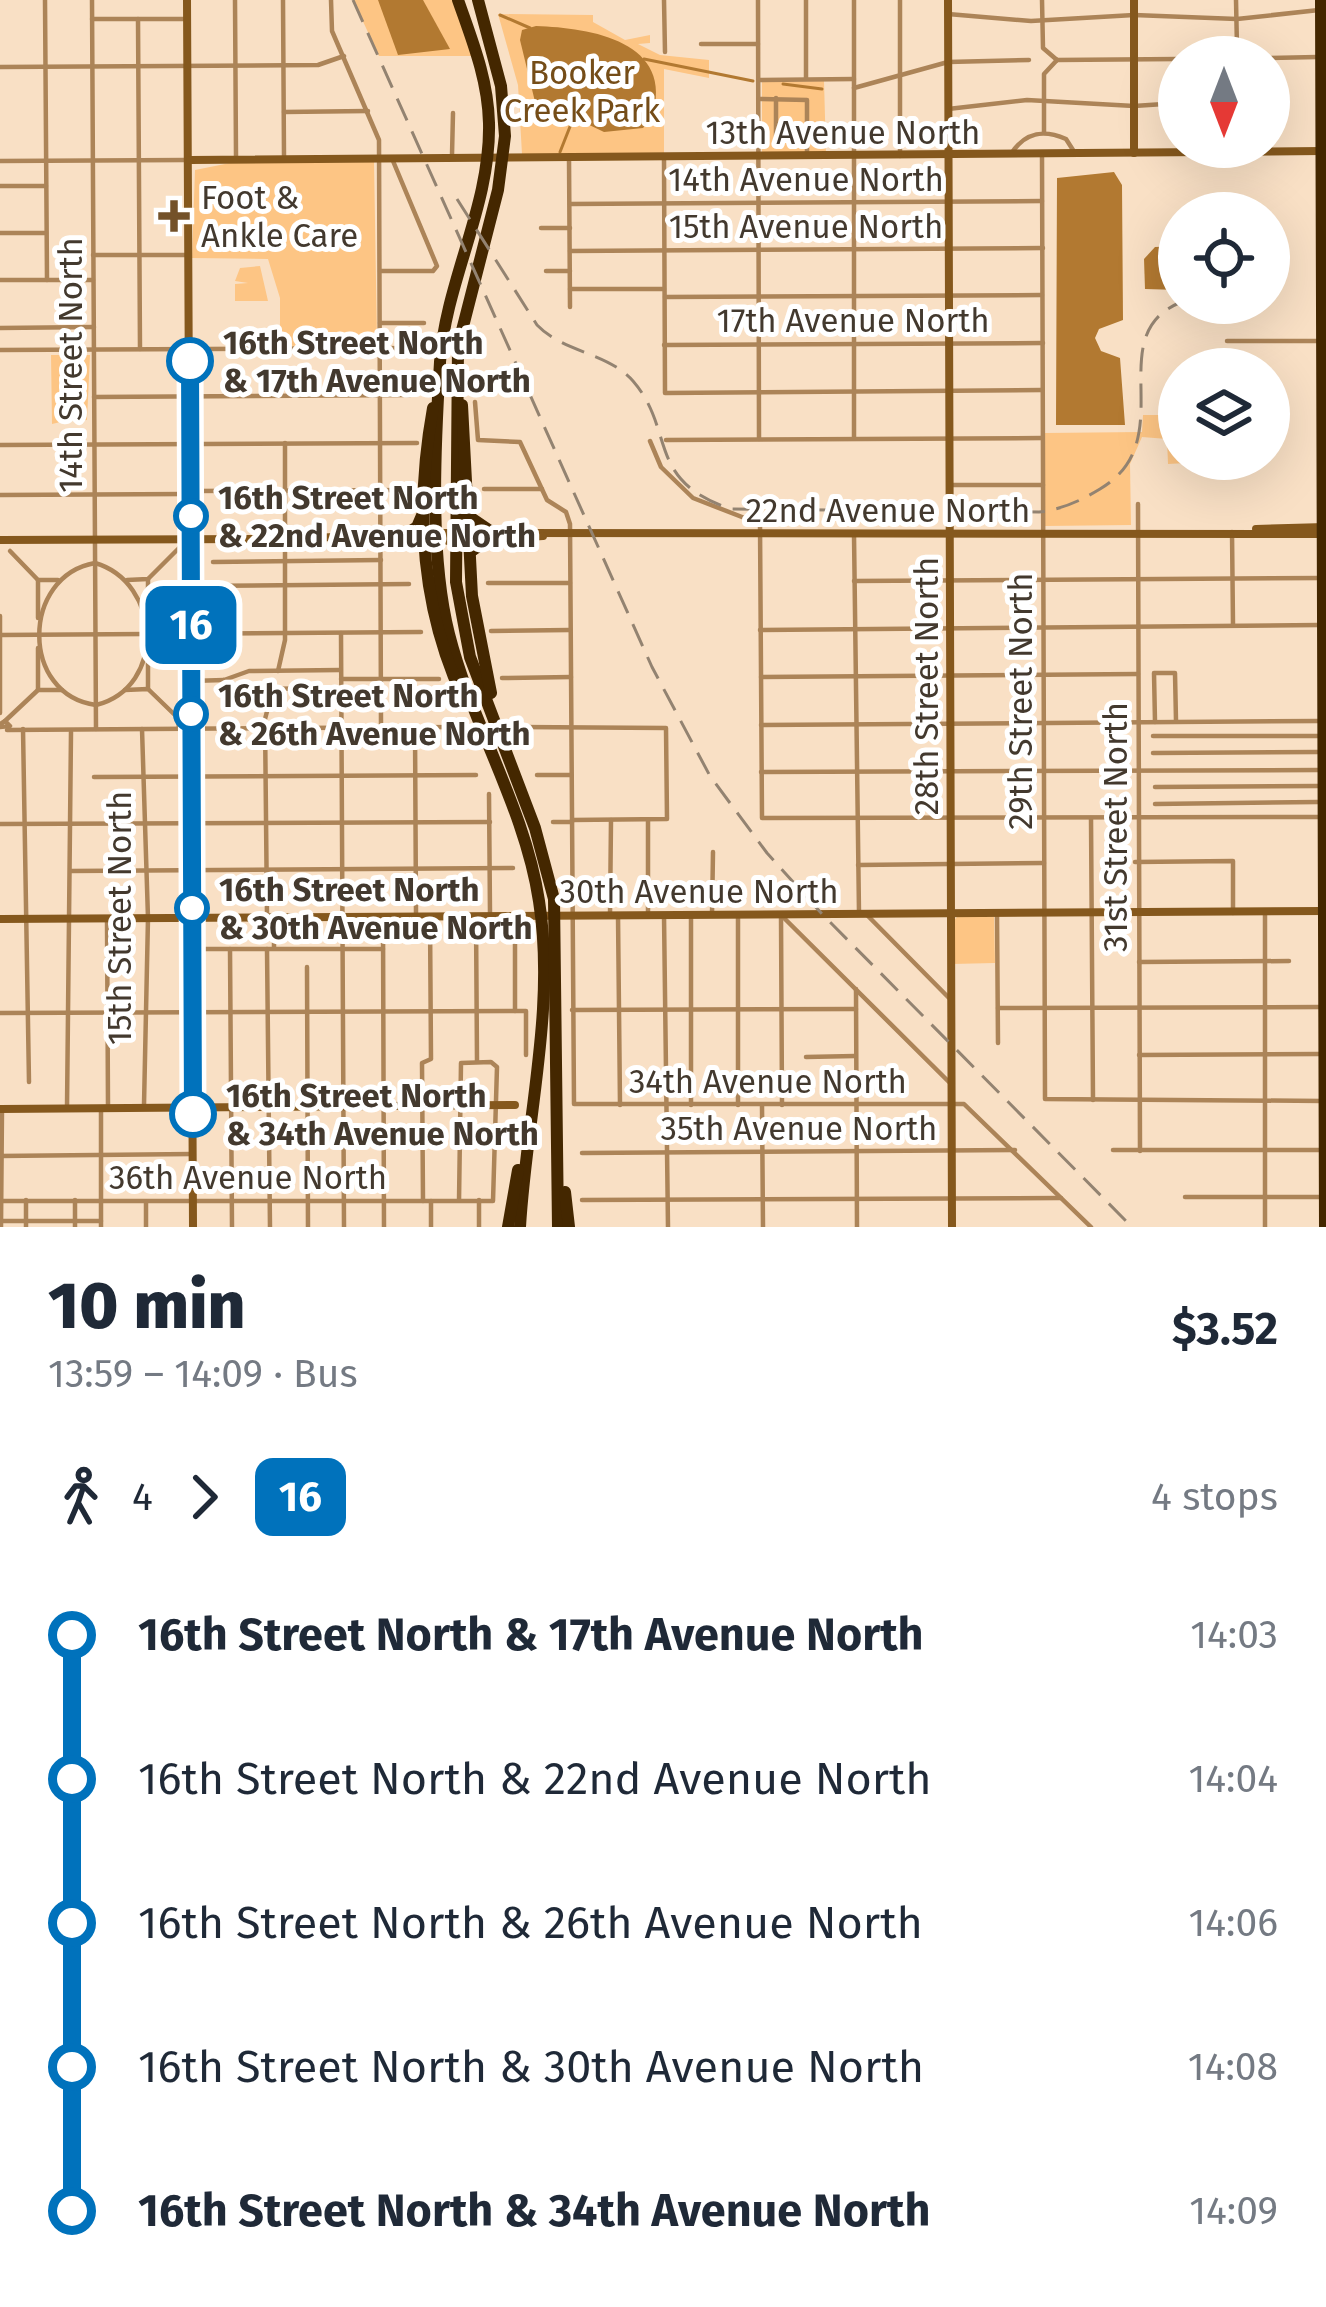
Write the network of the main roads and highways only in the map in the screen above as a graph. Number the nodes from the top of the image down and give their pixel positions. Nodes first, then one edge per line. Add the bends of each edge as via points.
1 (458, 0) edge
2 (478, 0) edge
3 (1322, 6) edge
4 (1323, 57) edge
5 (1324, 104) edge
6 (1324, 151) edge
7 (1324, 196) edge
8 (1324, 246) edge
9 (1324, 294) edge
10 (465, 308) junction
11 (1324, 340) edge
12 (440, 365) junction
13 (1324, 457) edge
14 (424, 512) junction
15 (469, 513) junction
16 (1324, 531) edge
17 (432, 532) junction
18 (463, 544) junction
19 (433, 555) junction
20 (1325, 578) edge
21 (1325, 626) edge
22 (1325, 672) edge
23 (1325, 721) edge
24 (1325, 770) edge
25 (1325, 818) edge
26 (546, 900) junction
27 (1325, 911) edge
28 (549, 931) junction
29 (1325, 961) edge
30 (1325, 1007) edge
31 (1325, 1054) edge
32 (534, 1092) junction
33 (1325, 1101) edge
34 (1325, 1150) edge
35 (558, 1153) junction
36 (1326, 1197) edge
37 (1325, 1226) edge
38 (508, 1227) edge
39 (520, 1227) edge
40 (558, 1227) edge
41 (569, 1227) edge

1 - 12 highway via 484,84 488,146
2 - 10 highway via 501,86 504,146
3 - 4 highway
4 - 5 highway
5 - 6 highway
6 - 7 highway
7 - 8 highway
8 - 9 highway
9 - 11 highway
10 - 15 highway via 460,377
10 - 18 highway via 455,374 455,520
11 - 13 highway
12 - 14 highway
12 - 17 highway
13 - 16 highway
14 - 17 highway
14 - 19 highway via 406,537
15 - 18 highway
15 - 18 highway via 490,537
16 - 20 highway
17 - 19 highway
17 - 19 highway
18 - 26 highway via 503,741 544,855
19 - 26 highway via 428,600 441,651 489,748
20 - 21 highway
21 - 22 highway
22 - 23 highway
23 - 24 highway
24 - 25 highway
25 - 27 highway
26 - 28 highway
27 - 29 highway
28 - 32 highway
28 - 35 highway
29 - 30 highway
30 - 31 highway
31 - 33 highway
32 - 38 highway
32 - 39 highway
33 - 34 highway
34 - 36 highway
35 - 40 highway
35 - 41 highway
36 - 37 highway

